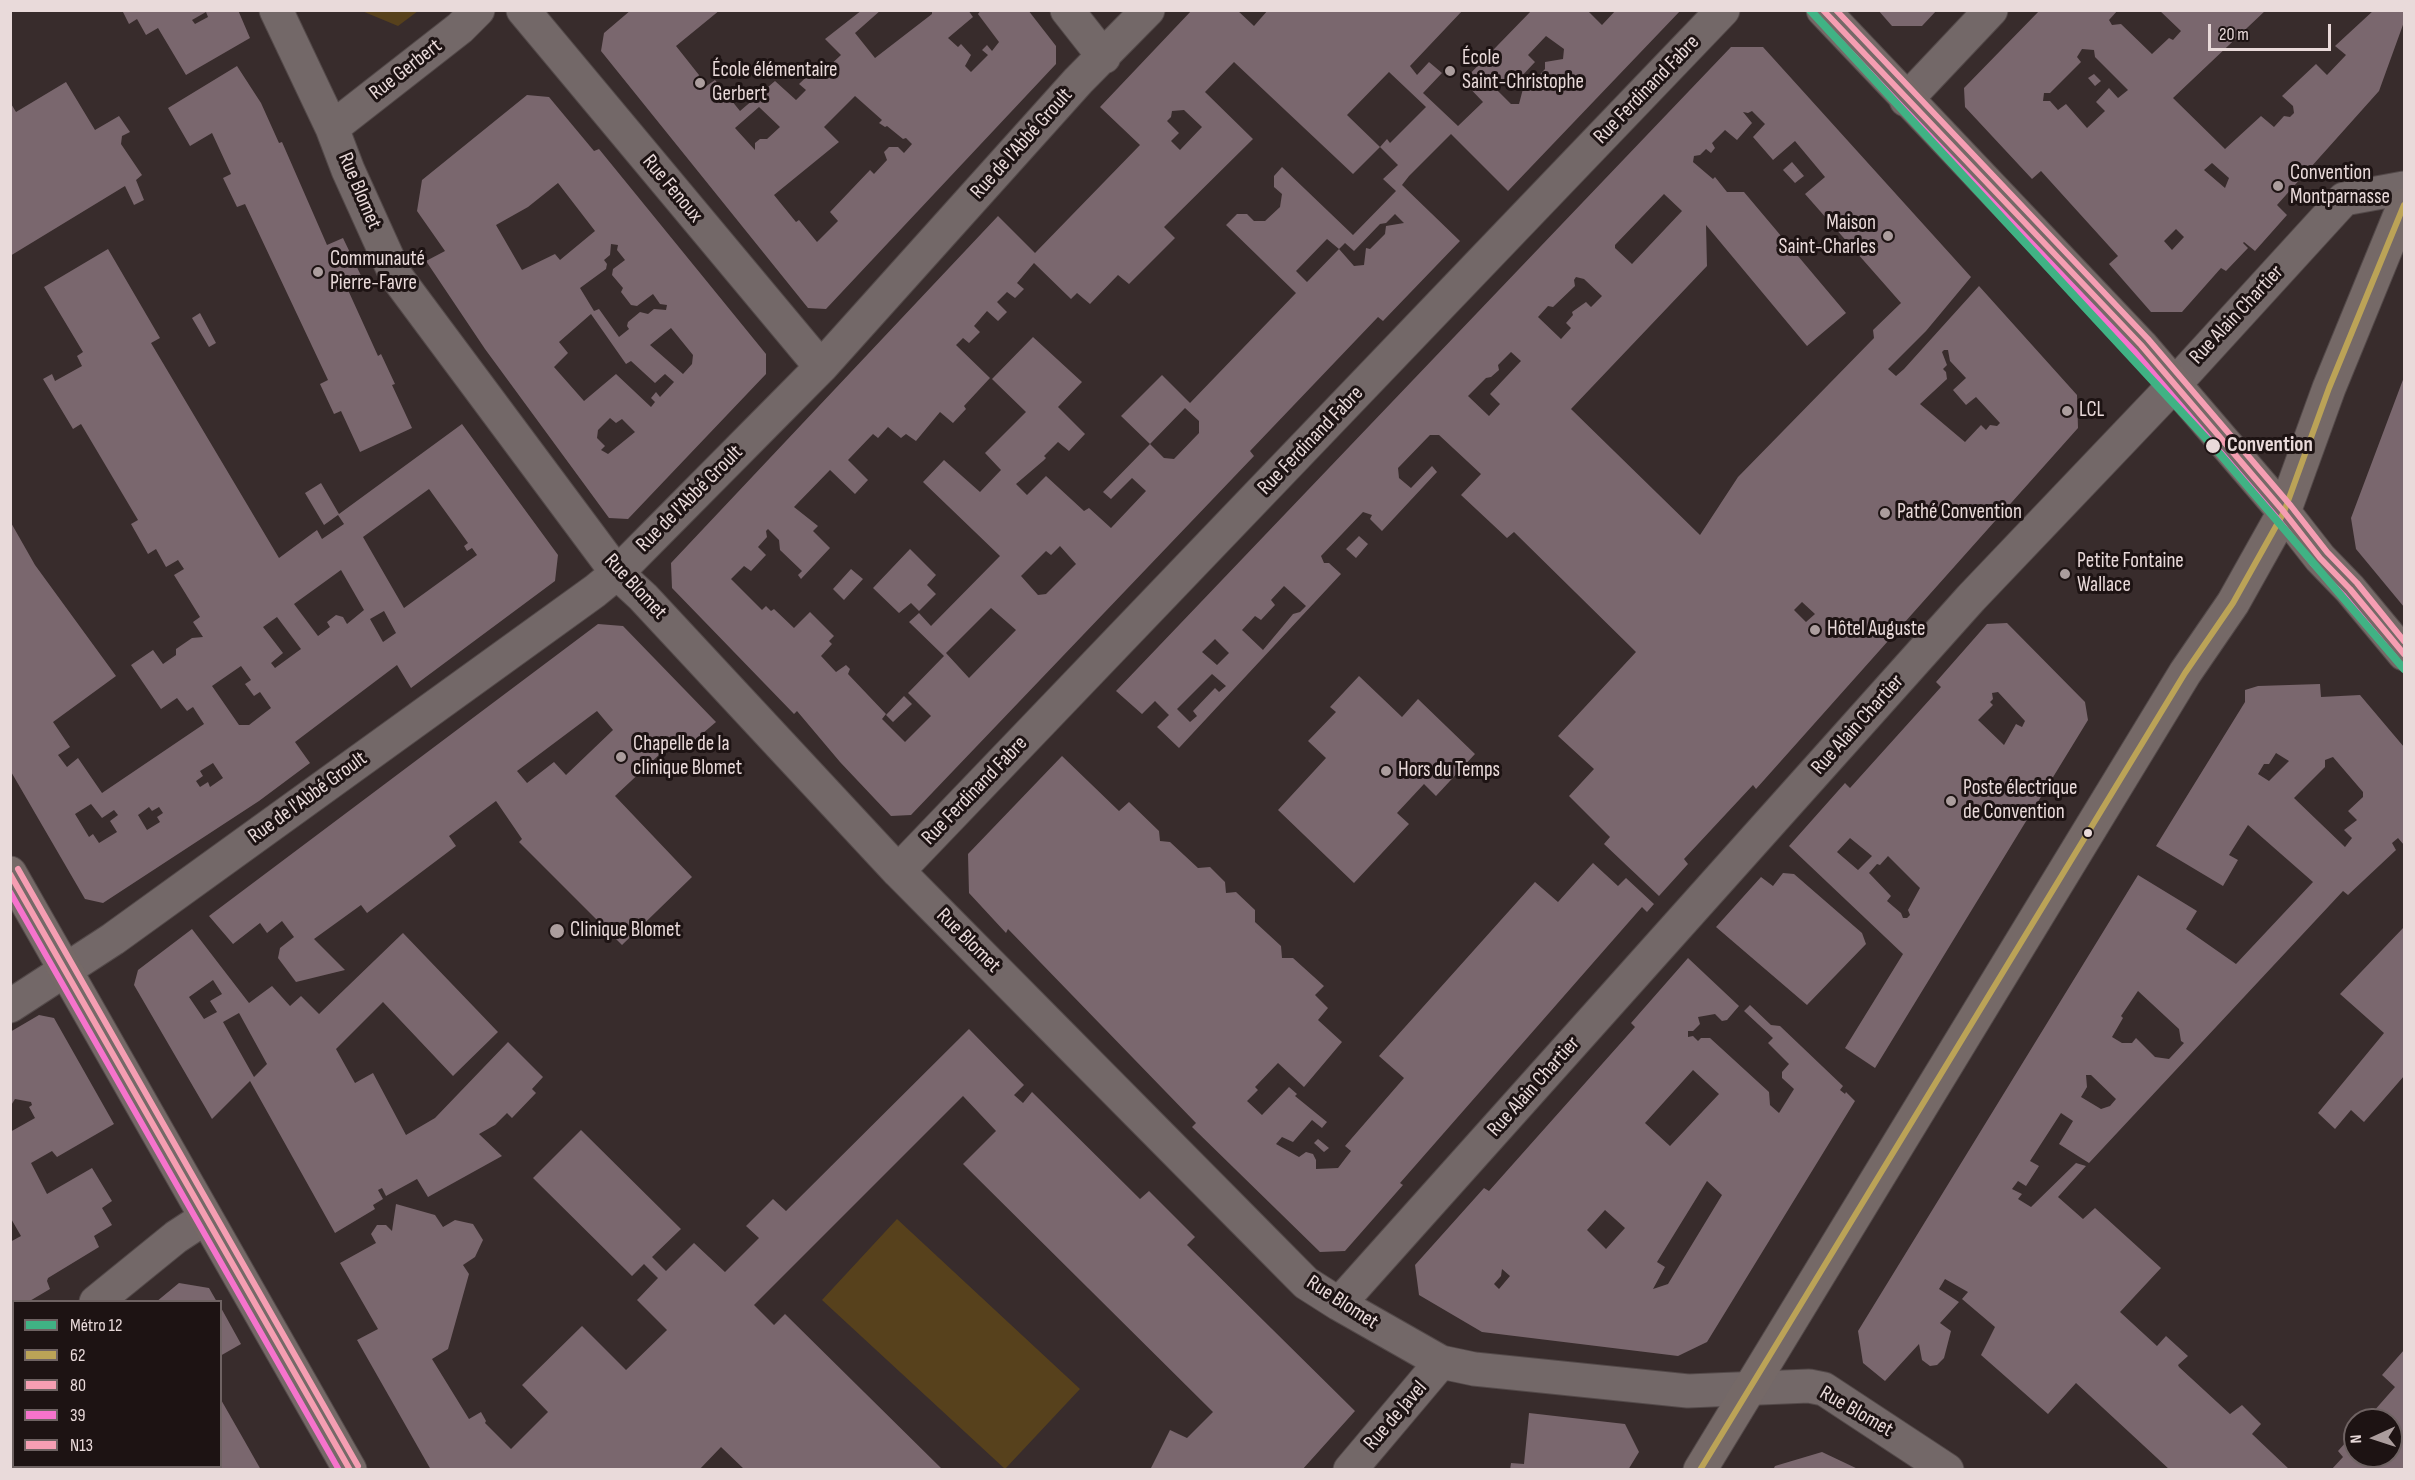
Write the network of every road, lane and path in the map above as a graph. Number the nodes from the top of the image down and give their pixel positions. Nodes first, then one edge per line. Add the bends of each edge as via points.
1 (276, 10) edge
2 (478, 10) edge
3 (523, 10) edge
4 (1067, 10) edge
5 (1148, 10) edge
6 (1723, 10) edge
7 (1823, 10) edge
8 (1991, 10) edge
9 (1104, 57) junction
10 (1906, 100) junction
11 (332, 128) junction
12 (2404, 188) edge
13 (2404, 206) edge
14 (821, 367) junction
15 (2175, 385) junction
16 (2284, 512) junction
17 (617, 573) junction
18 (2404, 654) edge
19 (898, 871) junction
20 (10, 873) edge
21 (66, 971) junction
22 (10, 1006) edge
23 (205, 1218) junction
24 (99, 1300) edge
25 (1339, 1304) junction
26 (1441, 1362) junction
27 (1749, 1389) junction
28 (350, 1470) edge
29 (1350, 1470) edge
30 (1700, 1470) edge
31 (1947, 1470) edge

1 - 11 street, Rue Blomet
2 - 11 street, Rue Gerbert
3 - 14 street, Rue Fenoux
4 - 9 street
5 - 9 street, Rue de l'Abbé Groult
6 - 19 street, Rue Ferdinand Fabre
7 - 10 main road
8 - 10 street
9 - 14 street, Rue de l'Abbé Groult
10 - 15 main road
11 - 17 street, Rue Blomet via 396,276
12 - 15 street, Rue Alain Chartier via 2344,199
13 - 16 main road via 2329,388
14 - 17 street, Rue de l'Abbé Groult
15 - 16 main road
15 - 25 street, Rue Alain Chartier via 1971,598
16 - 18 main road
16 - 27 main road via 2233,603 2186,673
17 - 19 street, Rue Blomet via 644,597
17 - 21 street, Rue de l'Abbé Groult
19 - 25 street, Rue Blomet via 1306,1283
20 - 21 main road
21 - 22 street, Rue de l'Abbé Groult
21 - 23 main road
23 - 24 street
23 - 28 main road
25 - 26 street, Rue Blomet
26 - 27 street, Rue Blomet via 1474,1369 1688,1391
26 - 29 street, Rue de Javel
27 - 30 main road
27 - 31 street, Rue Blomet via 1824,1389

